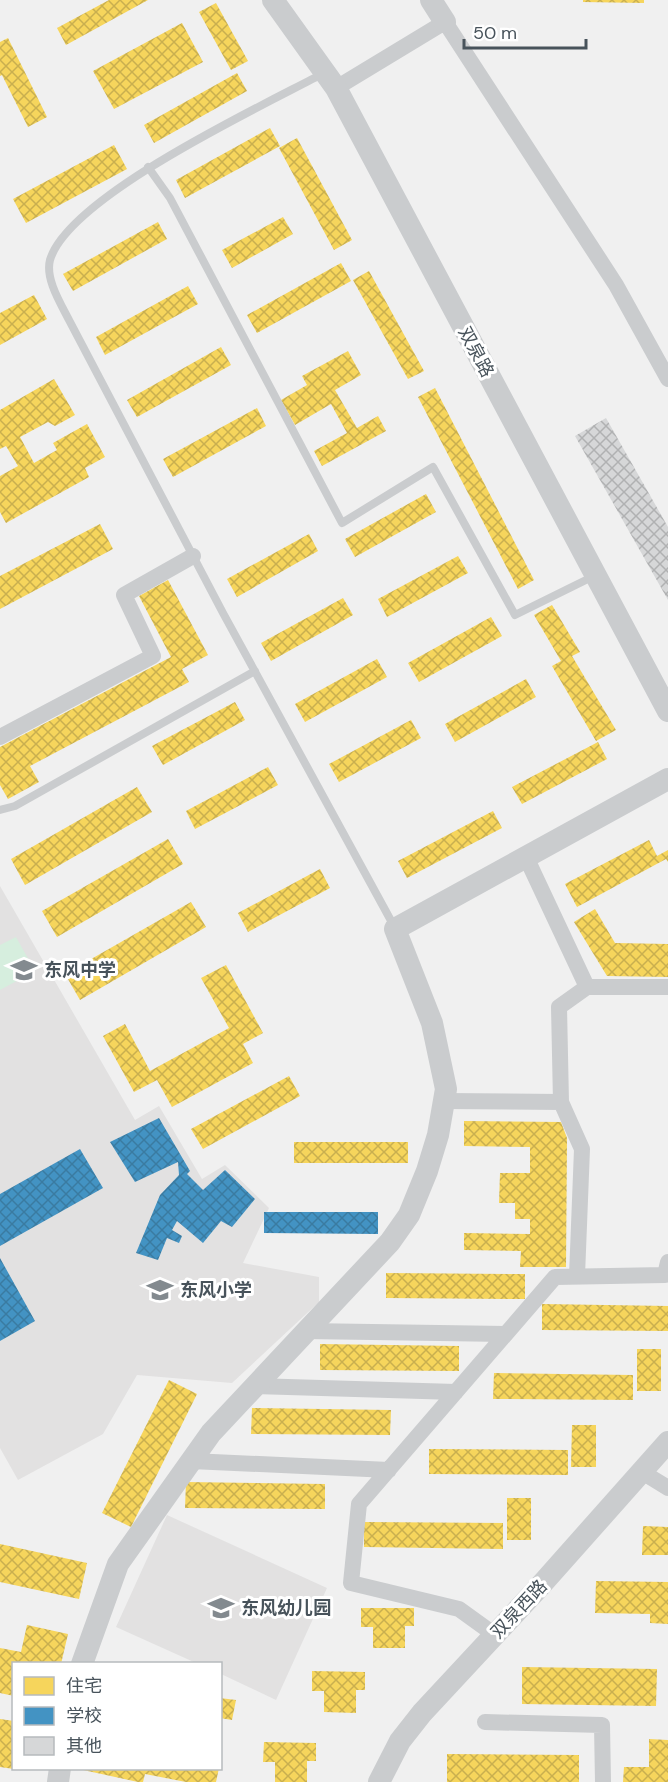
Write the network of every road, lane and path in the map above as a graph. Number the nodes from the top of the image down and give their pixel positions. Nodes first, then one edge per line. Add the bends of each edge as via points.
1 (273, 0) edge
2 (431, 0) edge
3 (445, 22) junction
4 (330, 80) junction
5 (148, 167) junction
6 (668, 379) edge
7 (193, 556) junction
8 (594, 576) junction
9 (255, 671) junction
10 (668, 711) edge
11 (0, 737) edge
12 (668, 779) edge
13 (0, 810) edge
14 (526, 857) junction
15 (395, 929) junction
16 (587, 987) junction
17 (668, 987) edge
18 (444, 1101) junction
19 (561, 1102) junction
20 (668, 1262) edge
21 (577, 1276) junction
22 (305, 1331) junction
23 (506, 1334) junction
24 (254, 1386) junction
25 (456, 1392) junction
26 (668, 1442) edge
27 (191, 1461) junction
28 (389, 1470) junction
29 (642, 1472) junction
30 (668, 1488) edge
31 (495, 1635) junction
32 (83, 1662) edge
33 (485, 1722) dead end
34 (378, 1782) edge
35 (603, 1782) edge

1 - 4 street, 双泉路
2 - 3 street
3 - 4 street
3 - 6 street via 616,285
4 - 5 lane
4 - 8 street, 双泉路
5 - 7 lane via 77,221 58,242 49,263 53,288
5 - 8 lane via 170,198 342,523 433,467 515,615
7 - 9 lane
7 - 11 street via 124,595 153,656
8 - 10 street, 双泉路
9 - 13 lane via 15,806
9 - 15 lane
12 - 14 street
14 - 15 street
14 - 16 street
15 - 18 street via 432,1023 446,1089
16 - 17 street
16 - 19 street via 559,1007
18 - 19 street
18 - 22 street via 427,1171 409,1215 390,1242
19 - 21 street via 582,1149
20 - 21 street via 665,1275
21 - 23 street via 555,1277
22 - 23 street
22 - 24 street
23 - 25 street
24 - 25 street
24 - 27 street
25 - 28 street
26 - 29 street, 双泉西路
27 - 28 street
27 - 32 street via 118,1564
28 - 31 street via 359,1504 351,1583 459,1609
29 - 30 street
29 - 31 street, 双泉西路
31 - 34 street, 双泉西路 via 422,1713 400,1741
33 - 35 street via 602,1725

